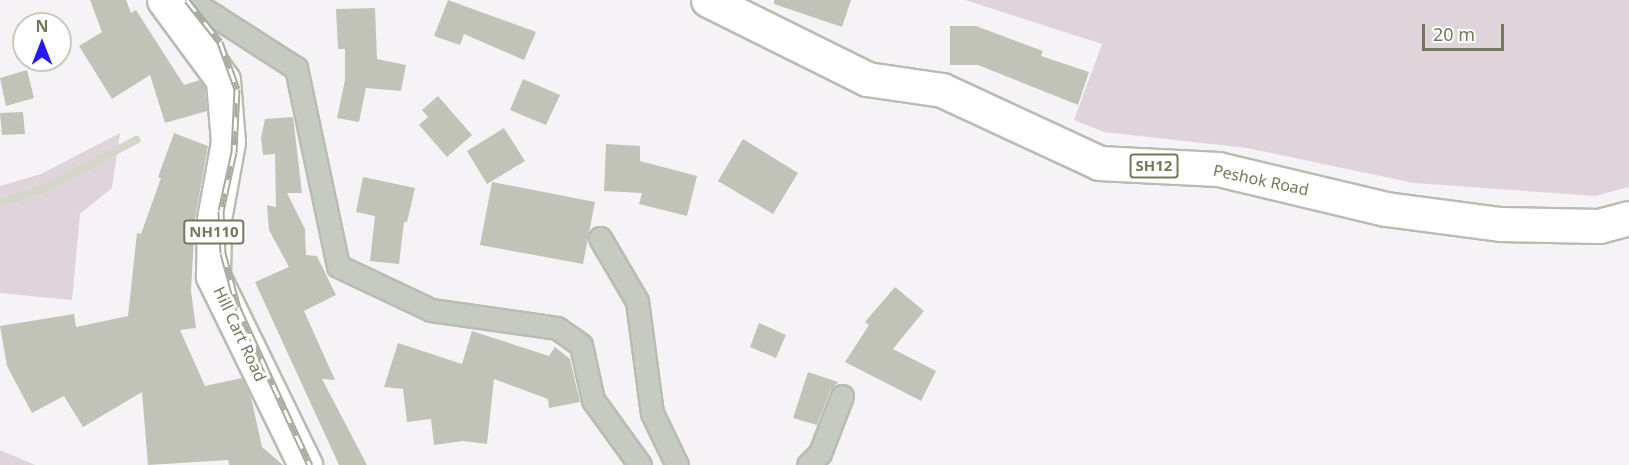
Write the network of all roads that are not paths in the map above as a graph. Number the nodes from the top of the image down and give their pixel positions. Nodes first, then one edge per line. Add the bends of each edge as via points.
1 (164, 0) edge
2 (190, 0) edge
3 (708, 0) edge
4 (1629, 218) edge
5 (600, 238) dead end
6 (842, 396) dead end
7 (305, 465) edge
8 (640, 465) edge
9 (677, 465) edge
10 (808, 465) edge

1 - 7 main road, Hill Cart Road / NH110 via 223,80 228,142 214,219 213,276
2 - 8 street via 296,68 338,266 431,310 557,328 581,345 593,400
3 - 4 main road, Peshok Road / SH12 via 867,79 942,90 1098,163 1218,169 1386,209 1500,224 1599,226
5 - 9 street via 637,301 652,413
6 - 10 street via 820,453

